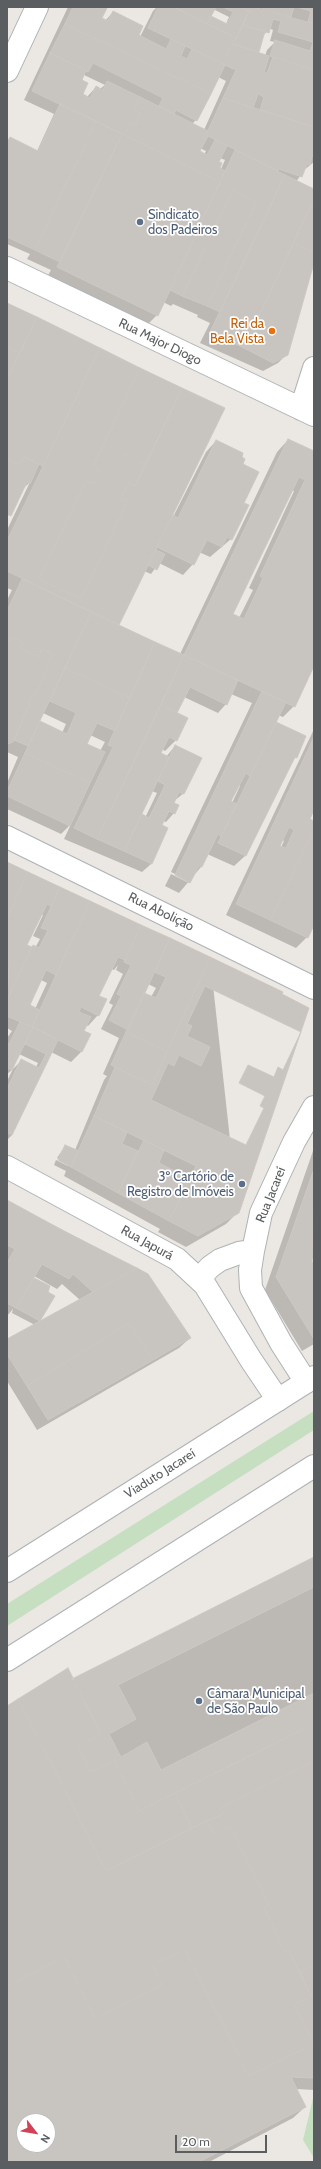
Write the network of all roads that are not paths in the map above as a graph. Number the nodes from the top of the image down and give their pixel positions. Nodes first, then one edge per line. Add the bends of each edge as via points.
1 (38, 7) edge
2 (7, 71) edge
3 (7, 268) edge
4 (314, 368) edge
5 (307, 412) edge
6 (7, 837) edge
7 (314, 988) edge
8 (314, 1107) edge
9 (7, 1167) edge
10 (253, 1251) junction
11 (199, 1279) junction
12 (281, 1343) junction
13 (251, 1360) junction
14 (310, 1379) edge
15 (278, 1400) junction
16 (314, 1466) edge
17 (7, 1571) edge
18 (7, 1660) edge

1 - 2 street
3 - 5 street, Rua Major Diogo
4 - 5 street
6 - 7 street, Rua Abolição
8 - 10 street, Rua Jacareí via 294,1142 261,1213
9 - 11 street, Rua Japurá via 177,1259
10 - 11 street via 238,1253 220,1260
10 - 12 street via 251,1288
11 - 13 street, Rua Japurá
12 - 13 street
12 - 14 street
13 - 15 street, Rua Japurá
14 - 15 street, Viaduto Jacareí
15 - 17 street, Viaduto Jacareí
16 - 18 street

